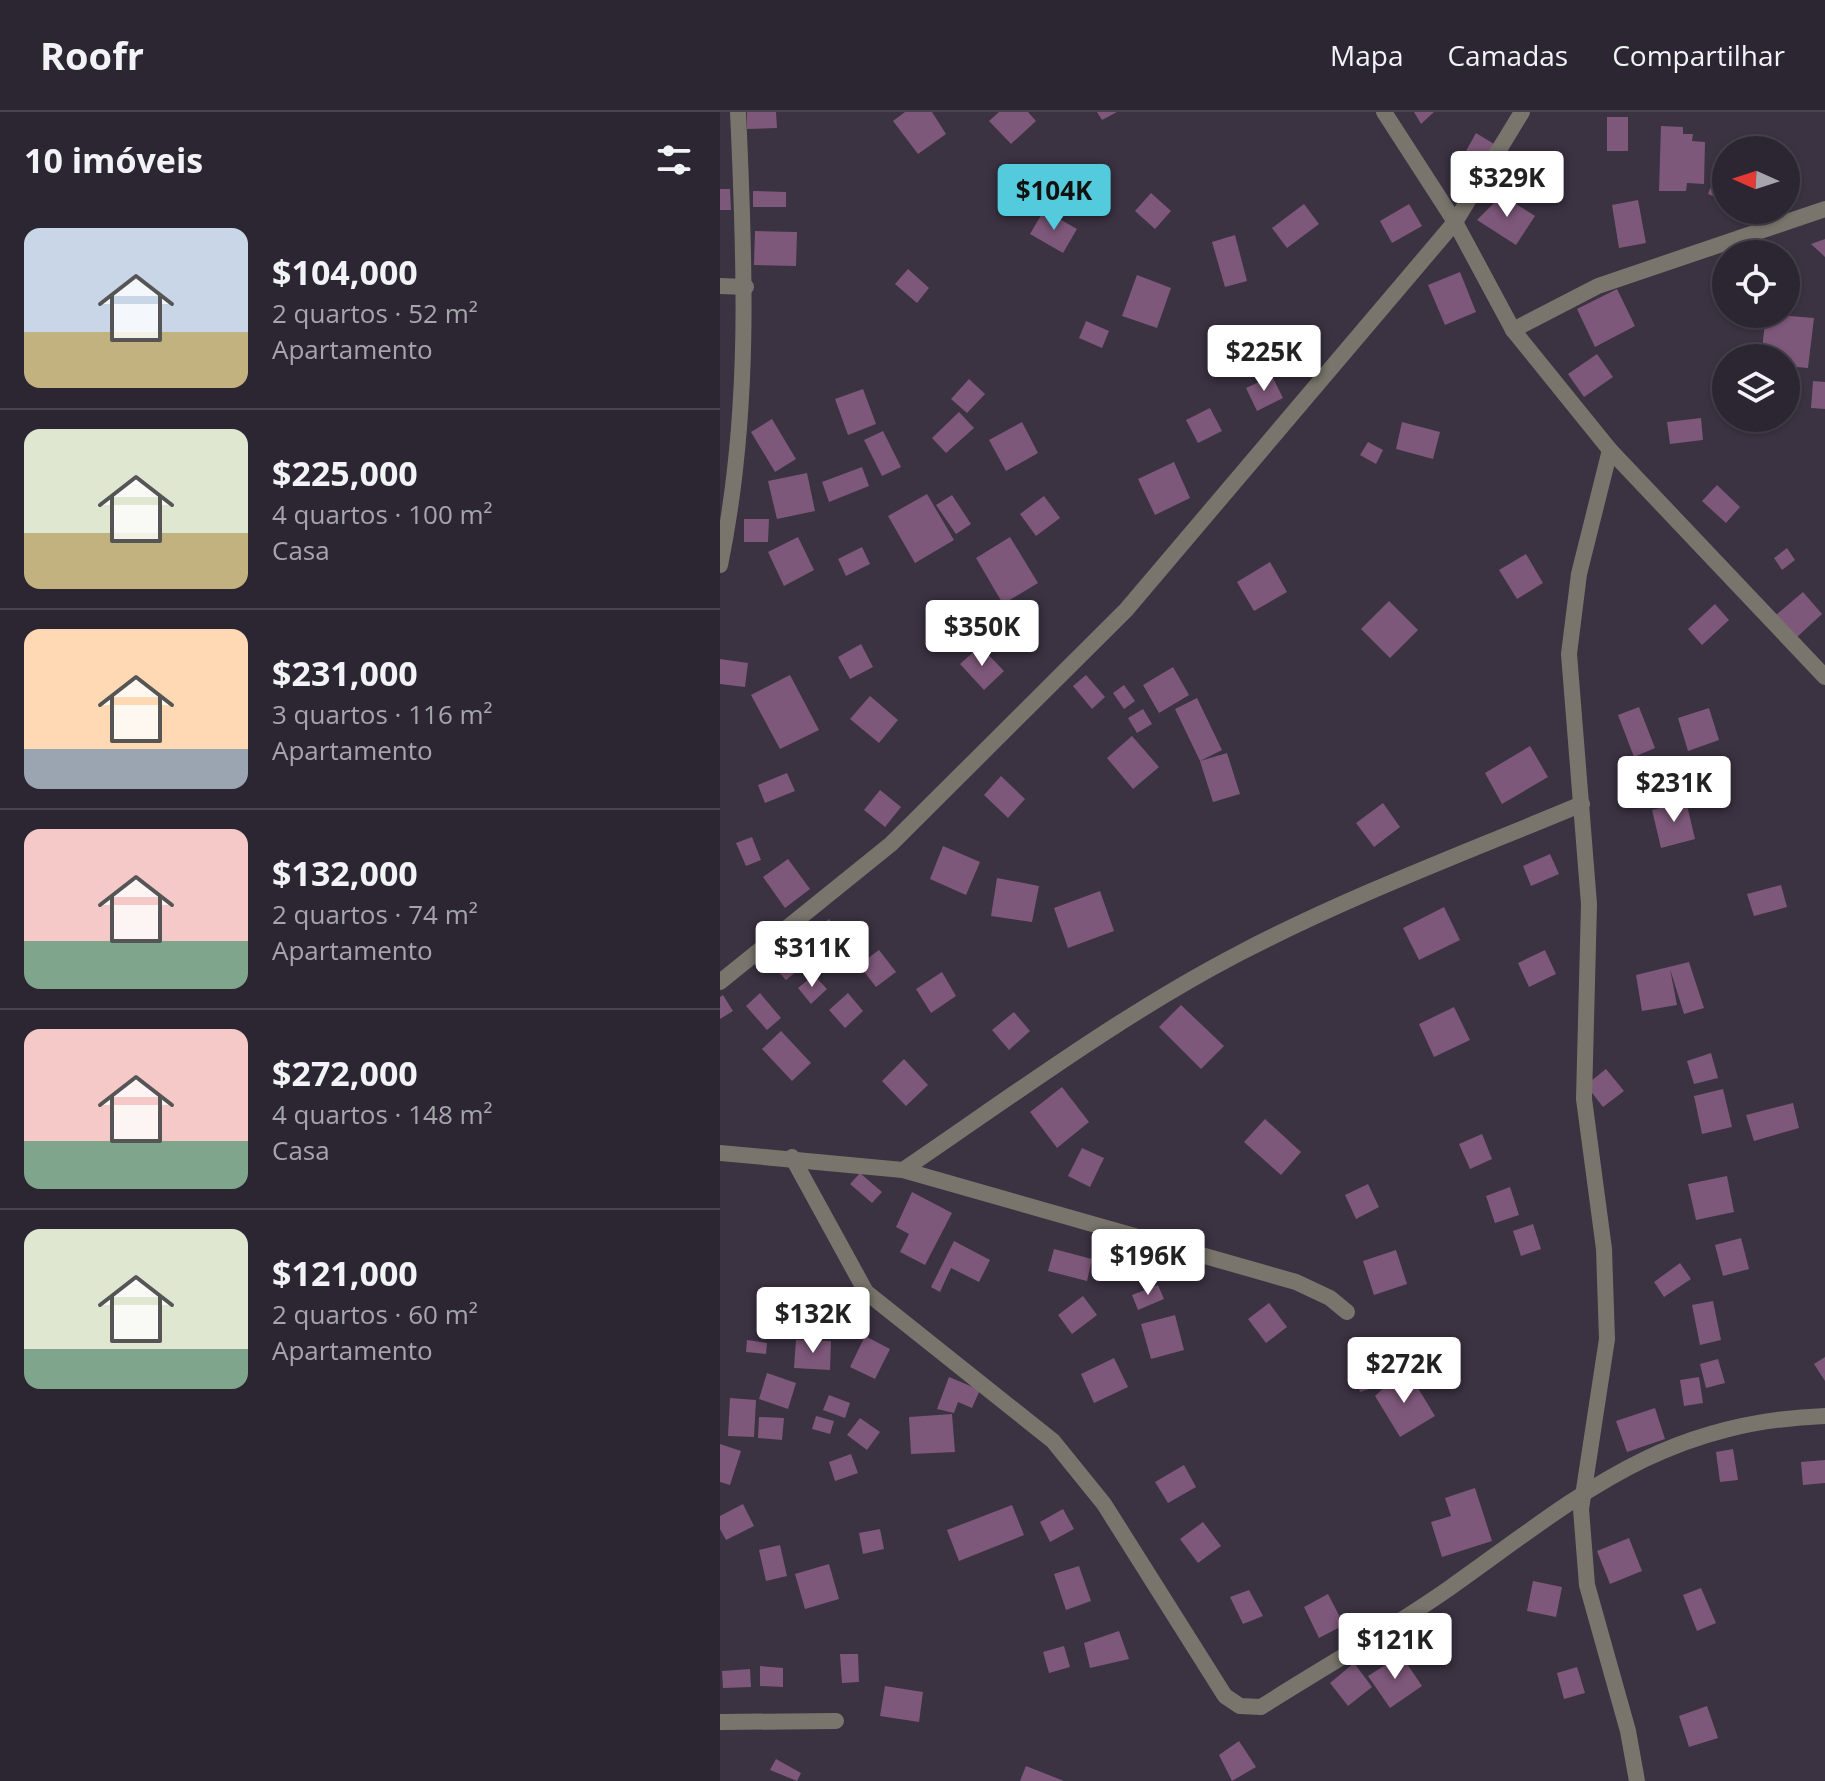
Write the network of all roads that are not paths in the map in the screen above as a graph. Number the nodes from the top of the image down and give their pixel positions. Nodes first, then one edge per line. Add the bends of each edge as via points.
1 (738, 112) edge
2 (1384, 112) edge
3 (1522, 112) edge
4 (1825, 209) edge
5 (1455, 222) junction
6 (720, 286) edge
7 (746, 287) junction
8 (1513, 330) junction
9 (1610, 450) junction
10 (720, 565) edge
11 (1825, 677) edge
12 (1582, 804) junction
13 (720, 982) edge
14 (720, 1153) edge
15 (792, 1157) junction
16 (903, 1170) junction
17 (1347, 1312) dead end
18 (1825, 1416) edge
19 (1584, 1490) junction
20 (836, 1721) dead end
21 (720, 1722) edge
22 (1637, 1781) edge

1 - 7 street
2 - 5 street
3 - 5 street
4 - 8 street via 1598,286
5 - 8 street
5 - 13 street via 1126,610 891,844
6 - 7 street
7 - 10 street via 741,398
8 - 9 street
9 - 11 street
9 - 12 street via 1579,574 1569,654
12 - 16 street via 1336,906 1236,955 1116,1026
12 - 19 street via 1589,904 1584,1099 1604,1249 1607,1339
14 - 15 street
15 - 16 street
15 - 19 street via 866,1292 1053,1441 1104,1504 1225,1696 1240,1706 1261,1707 1301,1682 1448,1589
16 - 17 street via 1296,1282
18 - 19 street via 1751,1422 1708,1433 1647,1456
19 - 22 street via 1581,1531 1587,1585
20 - 21 street

